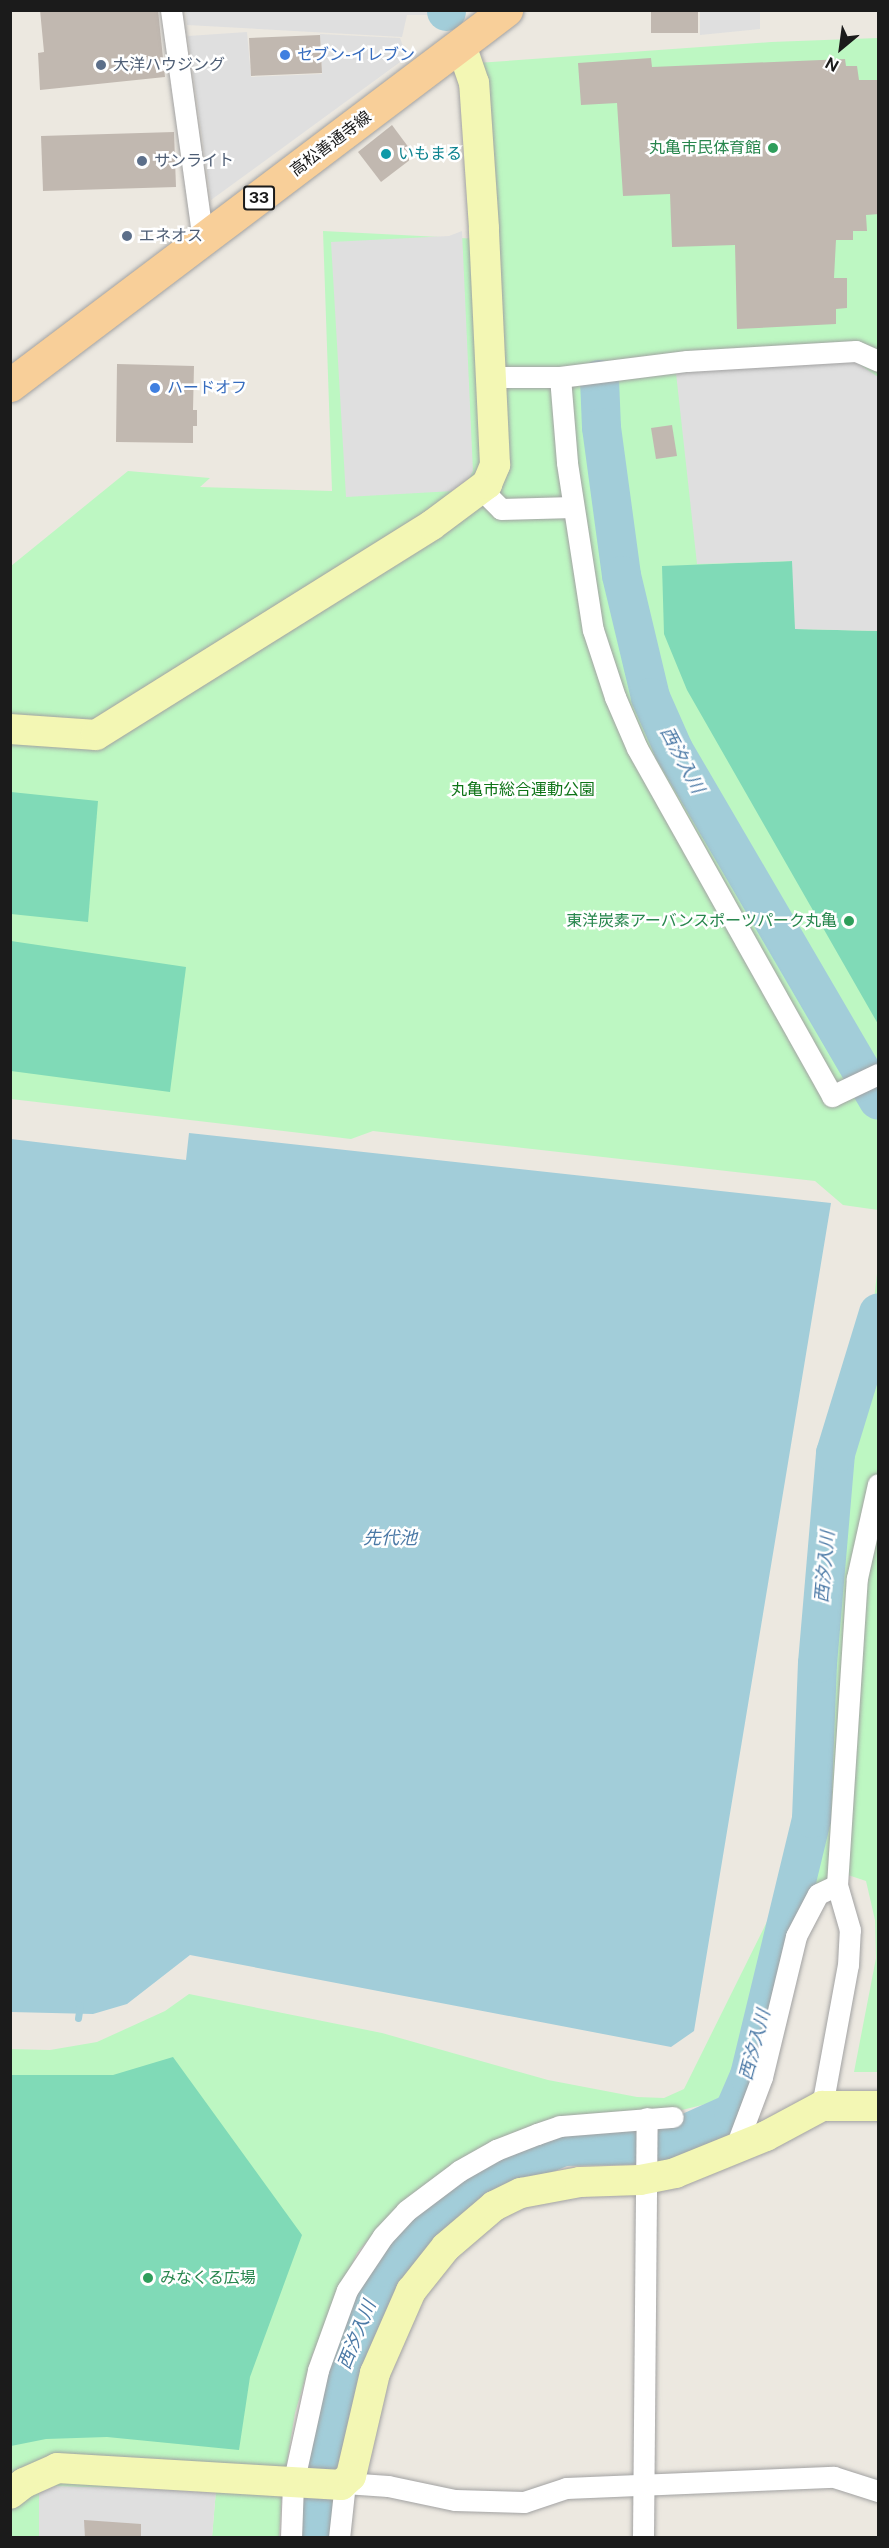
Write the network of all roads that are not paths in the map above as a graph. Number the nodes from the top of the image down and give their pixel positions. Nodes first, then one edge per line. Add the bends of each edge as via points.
1 (171, 10) edge
2 (506, 10) edge
3 (461, 45) junction
4 (203, 240) junction
5 (879, 360) edge
6 (493, 377) junction
7 (560, 377) junction
8 (10, 385) edge
9 (481, 489) junction
10 (573, 507) junction
11 (10, 729) edge
12 (879, 1074) edge
13 (879, 1484) edge
14 (837, 1885) junction
15 (822, 2106) junction
16 (879, 2106) edge
17 (673, 2117) dead end
18 (647, 2118) junction
19 (735, 2149) junction
20 (645, 2170) junction
21 (293, 2484) junction
22 (341, 2485) junction
23 (643, 2485) junction
24 (879, 2491) edge
25 (10, 2494) edge
26 (291, 2538) edge
27 (339, 2538) edge
28 (643, 2538) edge

1 - 4 street
2 - 3 main road, 高松善通寺線 / 33
3 - 4 main road, 高松善通寺線 / 33
3 - 6 street via 474,83
4 - 8 main road, 高松善通寺線 / 33
5 - 7 street via 856,351 687,361
6 - 7 street
6 - 9 street via 495,465
7 - 10 street
9 - 10 street via 501,509
9 - 11 street via 432,525 96,735
10 - 12 street via 593,630 619,707 638,748 832,1096
13 - 14 street via 857,1578
14 - 15 street via 850,1930 848,1965
14 - 19 street via 818,1894 796,1936 762,2077
15 - 16 street
15 - 19 street
17 - 18 street
18 - 20 street
18 - 21 street via 560,2126 537,2134 496,2150 459,2171 406,2211 383,2236 347,2290 318,2370
19 - 20 street via 675,2173
20 - 22 street via 521,2193 494,2206 446,2247 426,2268 396,2319 375,2373 351,2475
20 - 23 street
21 - 22 street
21 - 25 street via 57,2468
21 - 26 street
22 - 23 street via 388,2486 455,2500 524,2502 567,2488
22 - 27 street
23 - 24 street via 834,2477
23 - 28 street

